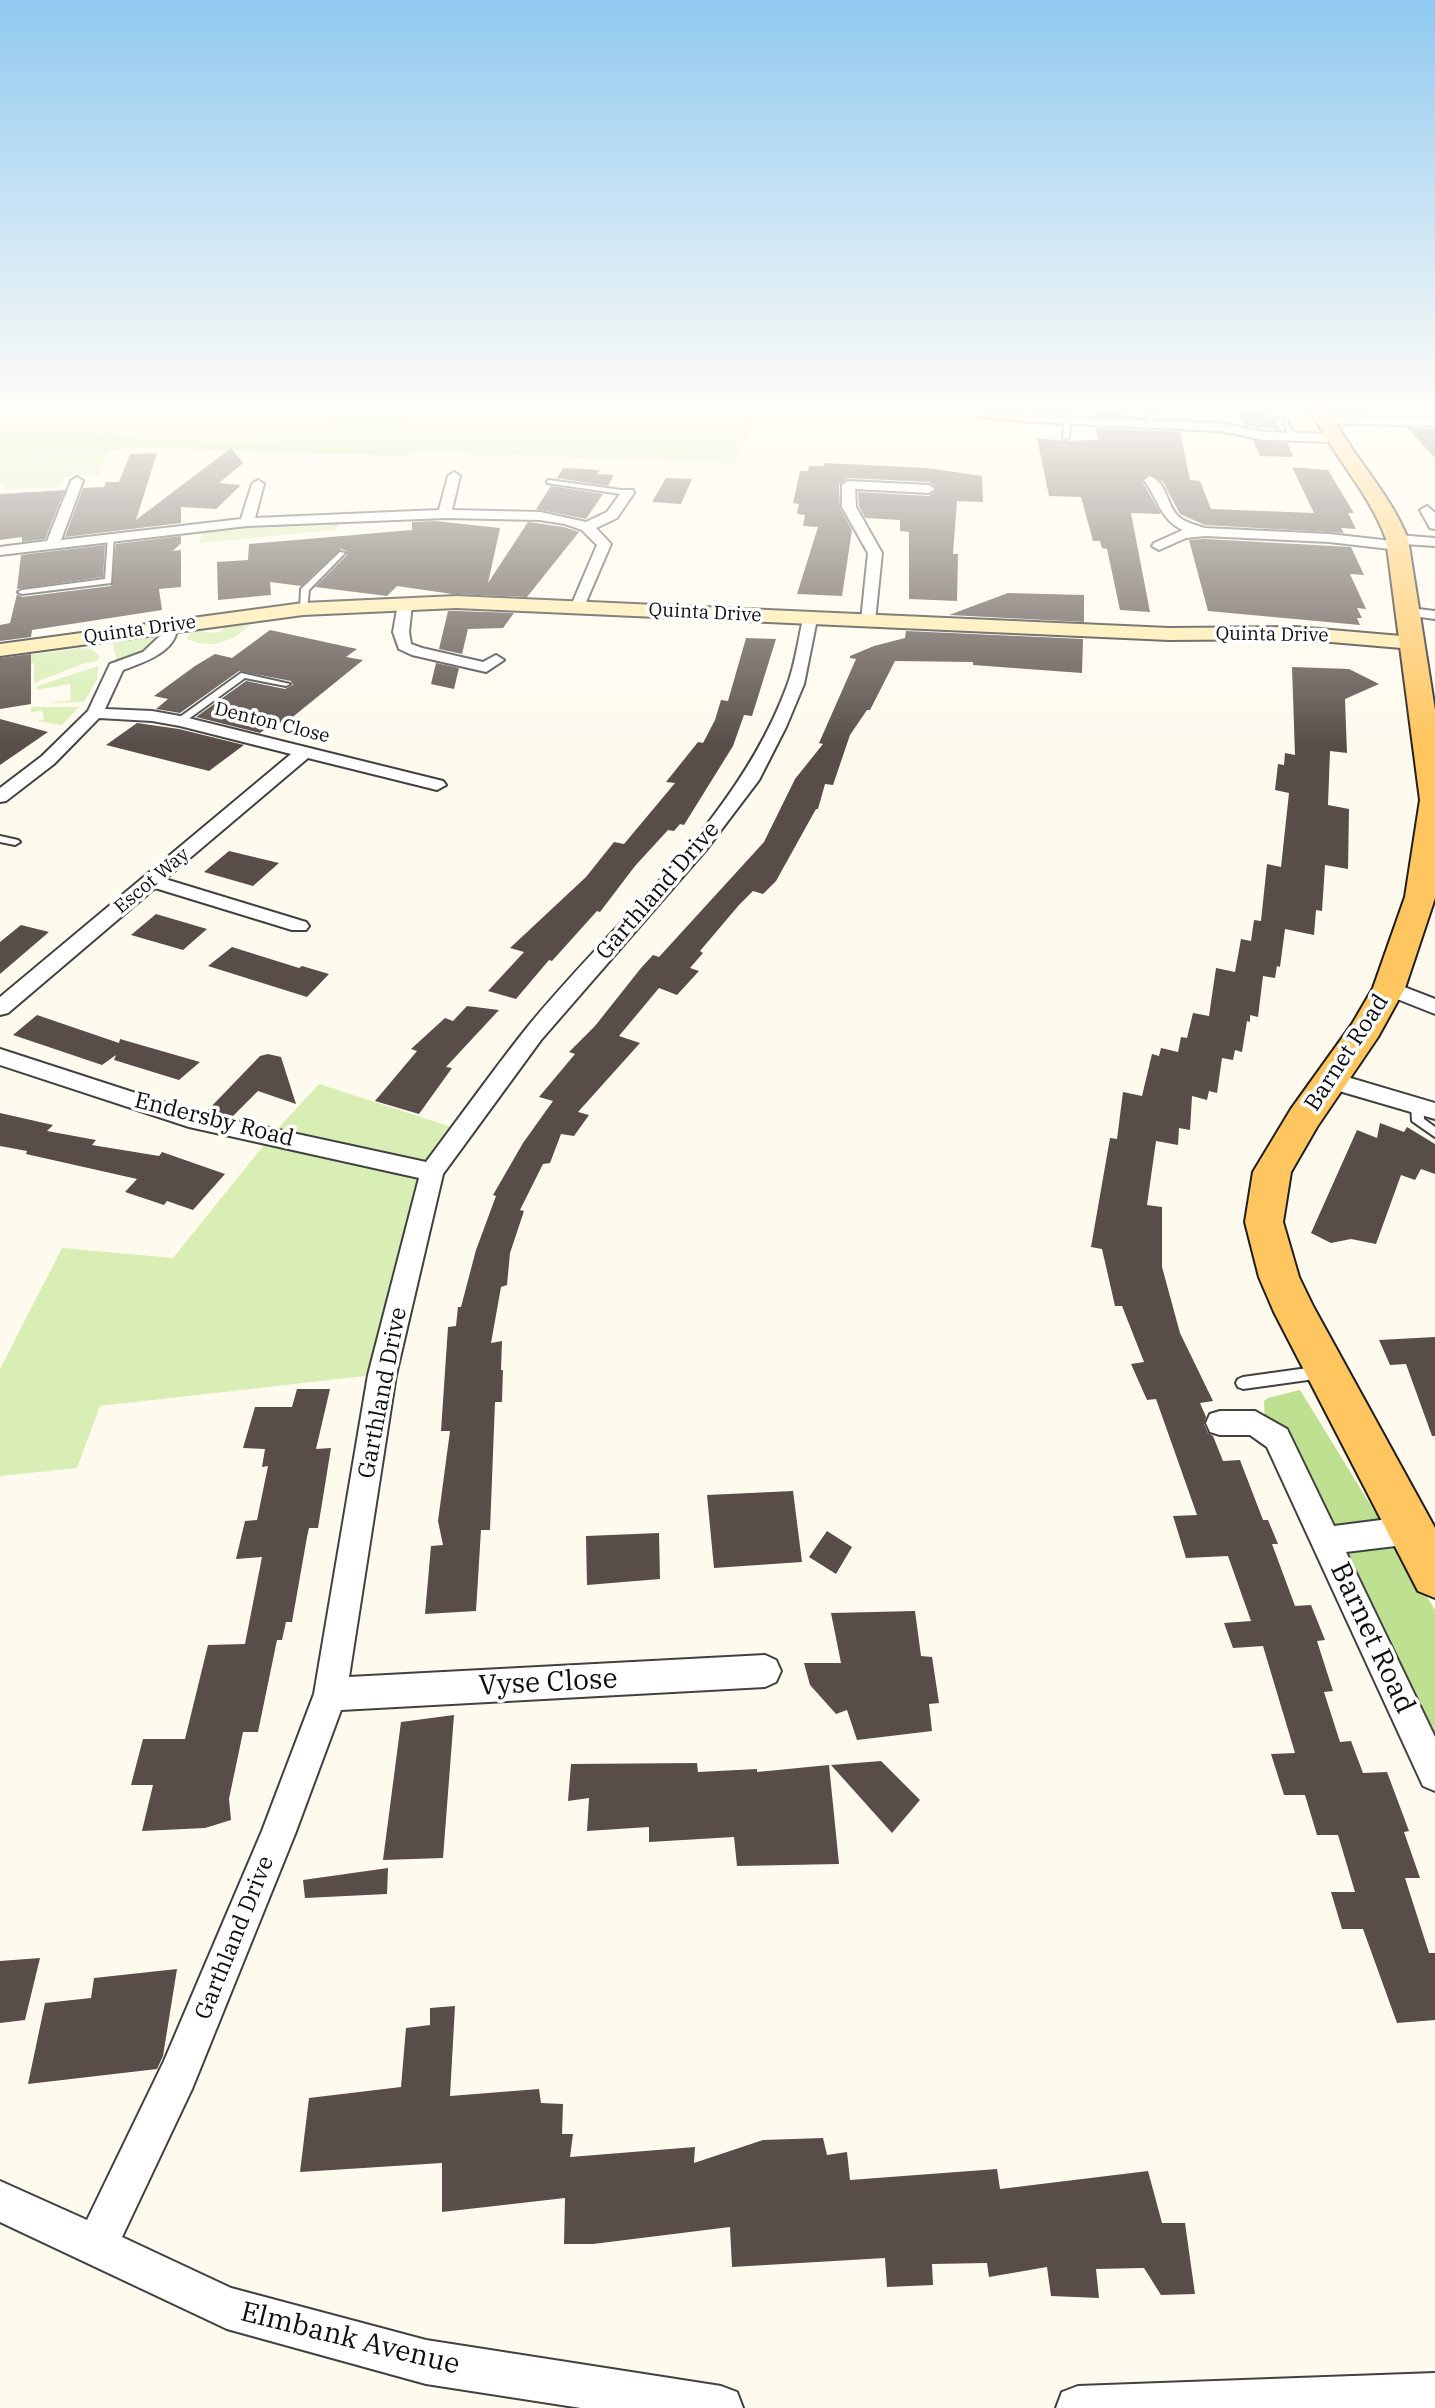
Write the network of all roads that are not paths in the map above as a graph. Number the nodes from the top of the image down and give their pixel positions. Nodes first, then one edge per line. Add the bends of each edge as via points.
1 (61, 521) edge
2 (263, 521) edge
3 (563, 521) edge
4 (599, 521) edge
5 (857, 521) edge
6 (1177, 521) edge
7 (1388, 521) edge
8 (247, 522) joint
9 (587, 527) junction
10 (1205, 532) junction
11 (111, 536) junction
12 (1398, 542) junction
13 (1435, 542) edge
14 (53, 543) junction
15 (1159, 547) dead end
16 (0, 551) edge
17 (342, 553) dead end
18 (22, 592) dead end
19 (405, 604) junction
20 (578, 606) junction
21 (303, 609) junction
22 (1435, 615) edge
23 (810, 619) junction
24 (868, 621) junction
25 (169, 627) junction
26 (1411, 628) junction
27 (110, 634) junction
28 (0, 650) edge
29 (496, 660) dead end
30 (117, 666) junction
31 (286, 684) dead end
32 (95, 713) junction
33 (180, 721) junction
34 (303, 753) junction
35 (437, 785) dead end
36 (0, 797) edge
37 (0, 839) edge
38 (15, 842) dead end
39 (152, 881) junction
40 (299, 926) dead end
41 (1389, 988) junction
42 (1435, 1007) edge
43 (0, 1008) edge
44 (0, 1057) edge
45 (1330, 1080) junction
46 (1426, 1108) edge
47 (1435, 1133) edge
48 (432, 1172) junction
49 (1326, 1371) junction
50 (1243, 1383) dead end
51 (1220, 1423) dead end
52 (1412, 1531) junction
53 (1327, 1541) junction
54 (1435, 1575) edge
55 (765, 1671) dead end
56 (330, 1695) junction
57 (1435, 1774) edge
58 (0, 2202) edge
59 (96, 2246) junction
60 (1435, 2395) edge
61 (721, 2408) edge
62 (1078, 2408) edge

1 - 14 street
2 - 8 street
3 - 9 street
4 - 9 street
5 - 24 street via 875,553
6 - 10 street
7 - 12 main road, Barnet Road
8 - 11 street
9 - 20 street via 604,544
10 - 12 street
10 - 15 street via 1183,534
11 - 14 street
11 - 18 lane via 108,581
12 - 13 street
12 - 26 main road, Barnet Road
14 - 16 street
17 - 21 lane via 305,589
19 - 20 street, Quinta Drive
19 - 21 street, Quinta Drive
19 - 29 street via 404,646 486,667
20 - 23 street, Quinta Drive
21 - 25 street, Quinta Drive
22 - 26 street
23 - 24 street, Quinta Drive
23 - 48 street, Garthland Drive via 796,684 750,780 699,846 533,1035
24 - 26 street, Quinta Drive via 1169,634
25 - 27 street, Quinta Drive
25 - 30 street via 169,636 148,655
26 - 41 main road, Barnet Road via 1434,800 1420,897
27 - 28 street, Quinta Drive
27 - 30 street
30 - 32 street
31 - 33 lane via 244,675
32 - 33 street, Denton Close
32 - 36 street via 48,760
33 - 34 street, Denton Close
34 - 35 street, Denton Close
34 - 39 street, Escot Way
37 - 38 lane
39 - 40 street
39 - 43 street, Escot Way
41 - 42 street
41 - 45 main road, Barnet Road
44 - 48 street, Endersby Road via 190,1119
45 - 46 street
45 - 49 main road, Barnet Road via 1272,1172 1264,1222 1279,1277
46 - 47 lane via 1418,1121
48 - 56 street, Garthland Drive via 382,1375
49 - 50 lane
49 - 52 main road, Barnet Road
51 - 53 street, Barnet Road via 1255,1423 1277,1438
52 - 53 street, Barnet Road
52 - 54 main road, Barnet Road
53 - 57 street, Barnet Road
55 - 56 street, Vyse Close
56 - 59 street, Garthland Drive via 178,2075
58 - 59 street, Elmbank Avenue
59 - 61 street, Elmbank Avenue via 227,2308 426,2362
60 - 62 street

